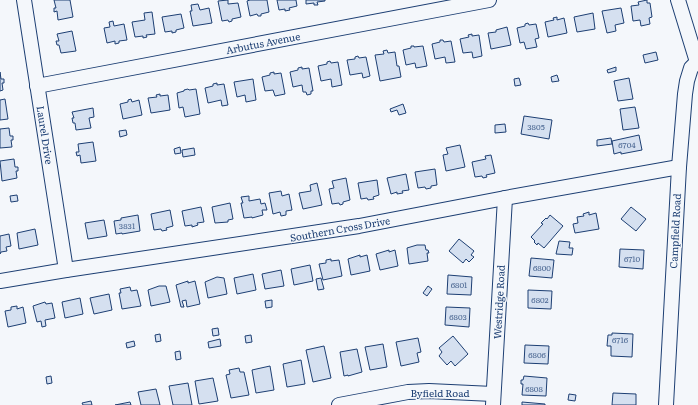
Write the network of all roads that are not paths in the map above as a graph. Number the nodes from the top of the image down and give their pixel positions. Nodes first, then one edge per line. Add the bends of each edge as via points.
1 (24, 0) edge
2 (489, 0) edge
3 (678, 0) edge
4 (697, 62) edge
5 (37, 86) junction
6 (679, 167) junction
7 (505, 198) junction
8 (66, 270) junction
9 (0, 281) edge
10 (493, 399) edge
11 (339, 405) edge
12 (666, 405) edge

1 - 5 street, Laurel Drive
2 - 5 street, Arbutus Avenue
3 - 4 street
4 - 6 street, Campfield Road via 691,68 687,81
5 - 8 street, Laurel Drive
6 - 7 street, Southern Cross Drive
6 - 12 street, Campfield Road
7 - 8 street, Southern Cross Drive via 351,228
7 - 10 street, Westridge Road
8 - 9 street, Southern Cross Drive
10 - 11 street, Byfield Road via 429,391 408,392

